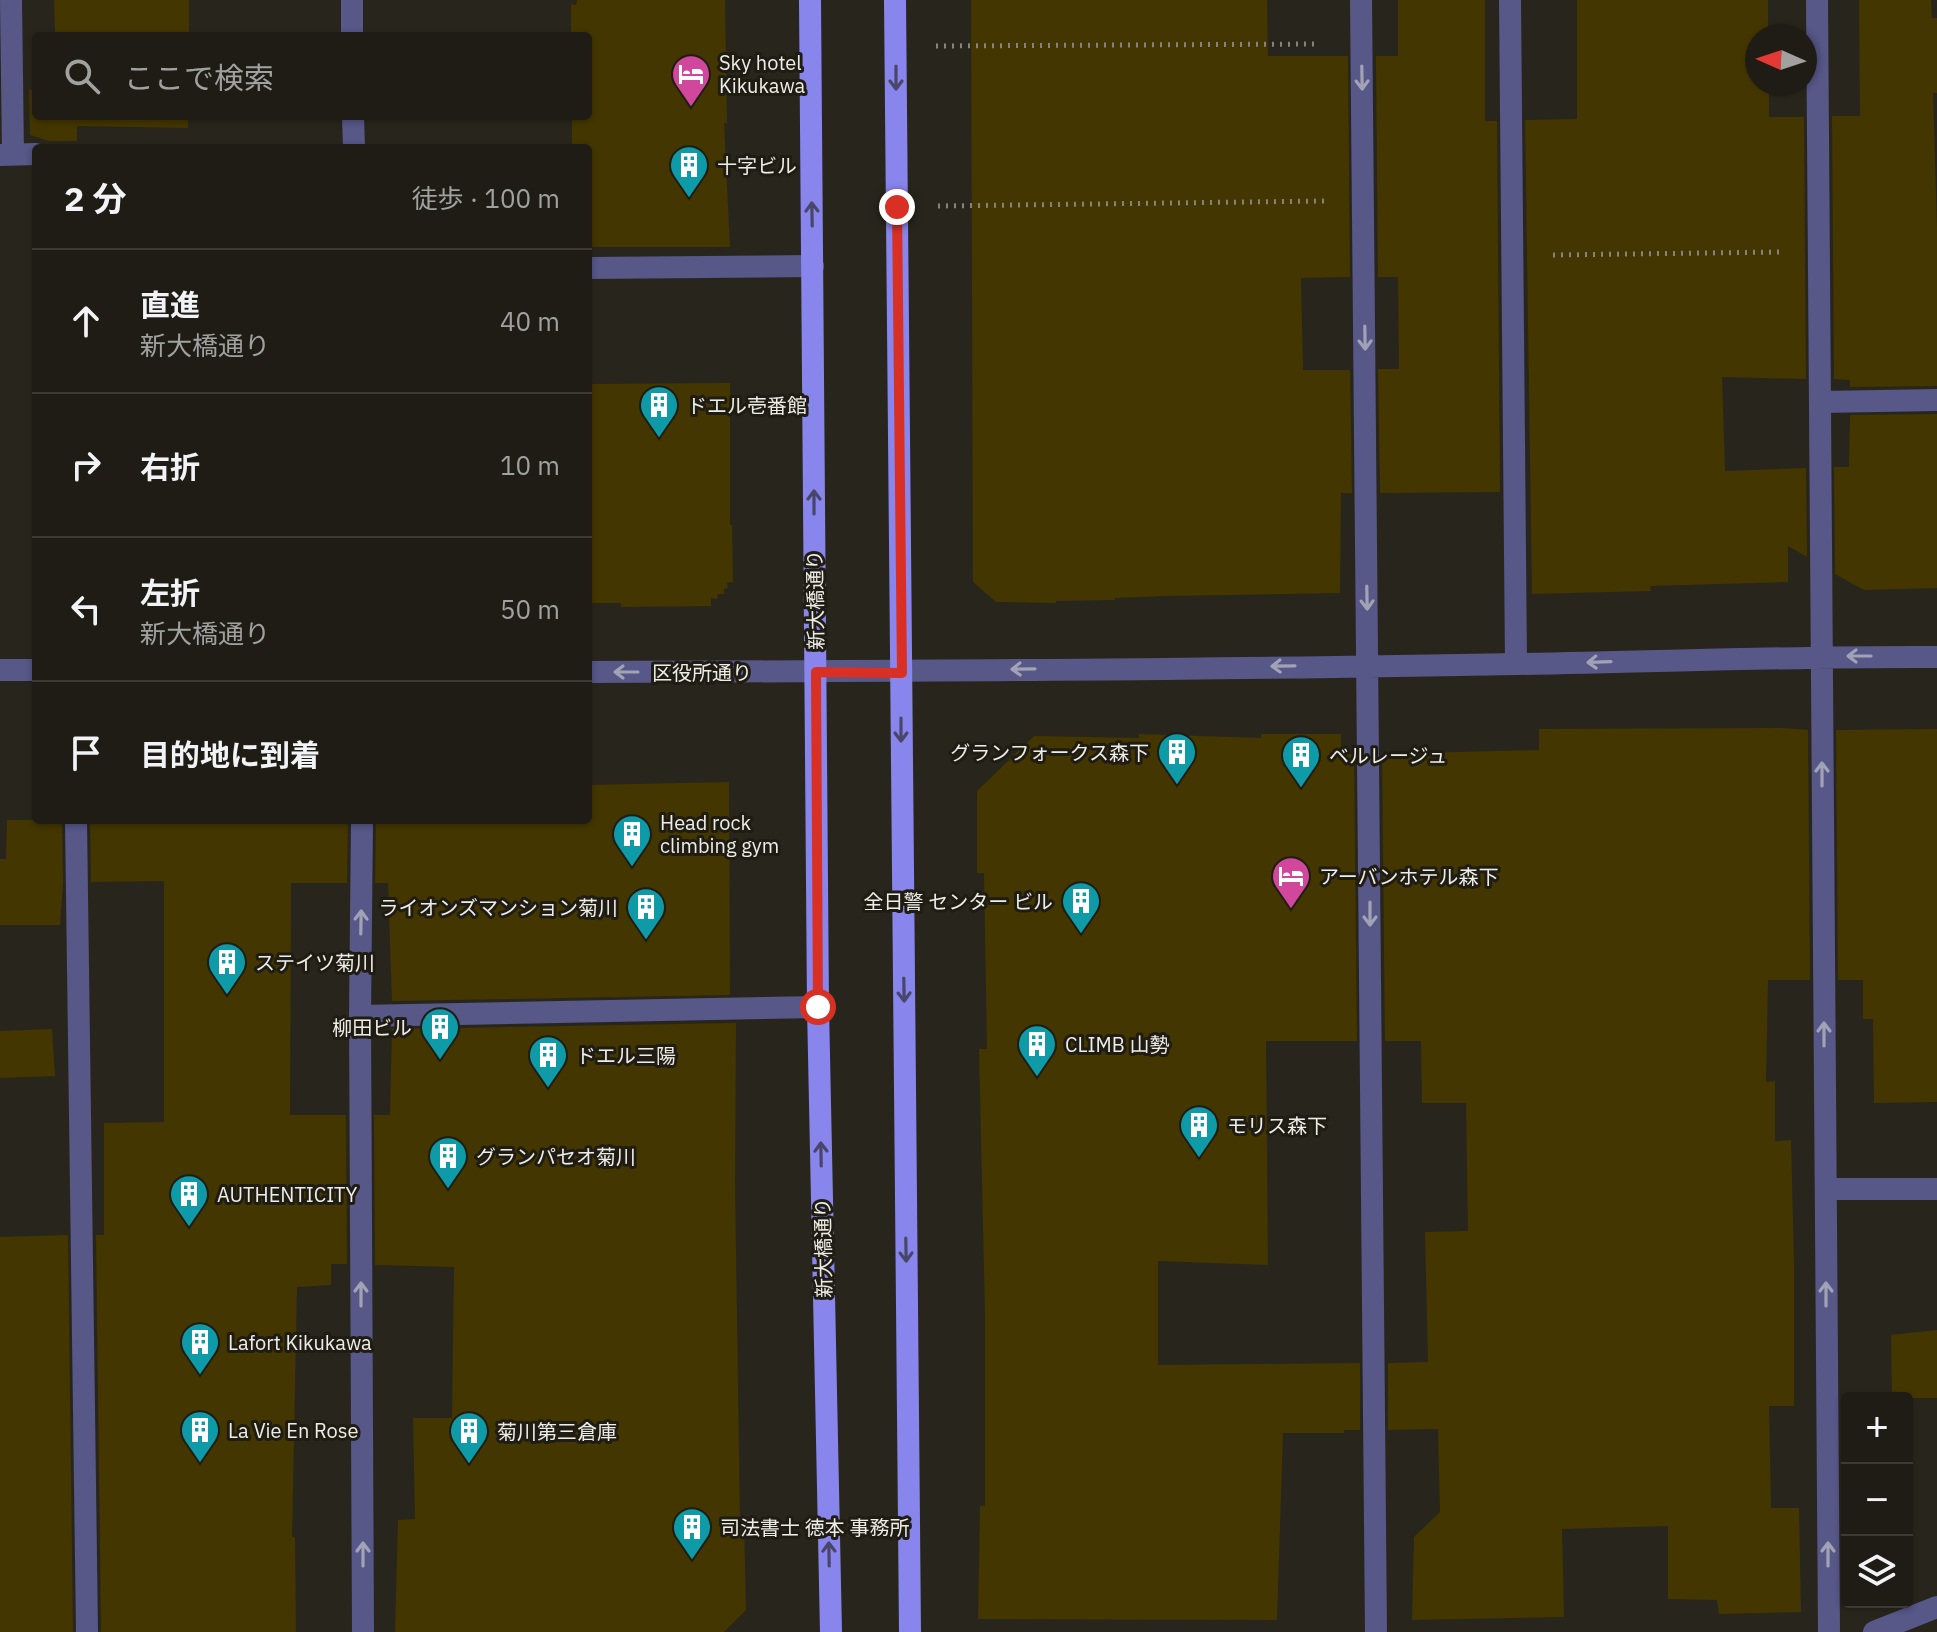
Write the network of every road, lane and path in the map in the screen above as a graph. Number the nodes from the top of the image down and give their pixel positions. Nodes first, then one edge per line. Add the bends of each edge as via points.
1 (11, 0) edge
2 (352, 0) edge
3 (810, 0) edge
4 (895, 0) edge
5 (1361, 0) edge
6 (1510, 0) edge
7 (1817, 0) edge
8 (352, 32) edge
9 (1362, 44) junction
10 (895, 46) junction
11 (353, 120) edge
12 (354, 144) edge
13 (16, 154) edge
14 (1363, 200) junction
15 (897, 207) junction
16 (1818, 252) junction
17 (1512, 255) junction
18 (813, 266) junction
19 (592, 268) edge
20 (1937, 400) edge
21 (1820, 402) junction
22 (1821, 656) junction
23 (1937, 657) edge
24 (1516, 664) junction
25 (1368, 665) junction
26 (0, 670) edge
27 (32, 670) edge
28 (592, 672) edge
29 (816, 672) junction
30 (902, 673) junction
31 (76, 824) edge
32 (362, 824) edge
33 (818, 1007) junction
34 (360, 1016) junction
35 (1826, 1189) junction
36 (1937, 1189) edge
37 (1937, 1607) edge
38 (87, 1632) edge
39 (363, 1632) edge
40 (831, 1632) edge
41 (910, 1632) edge
42 (1376, 1632) edge
43 (1829, 1632) edge
44 (1874, 1632) edge

1 - 13 street
2 - 8 street
18 -> 3 main road, 新大橋通り
4 - 10 main road
5 - 9 street
6 - 17 street
7 - 16 street
9 - 10 path
9 -> 14 street
10 -> 15 main road
11 - 12 street
14 - 15 path
14 -> 25 street
15 - 30 main road
16 - 17 path
16 - 21 street
17 - 24 street
18 - 19 street
29 -> 18 main road, 新大橋通り
20 - 21 street
21 - 22 street
23 -> 22 street, 区役所通り
22 -> 24 street, 区役所通り
35 -> 22 street
24 - 25 street, 区役所通り
25 -> 30 street, 区役所通り
25 -> 42 street
26 - 27 street
29 -> 28 street, 区役所通り
29 - 30 street, 区役所通り
29 - 33 main road, 新大橋通り
30 -> 41 main road
31 - 38 street
34 -> 32 street
33 - 34 street
40 -> 33 main road, 新大橋通り
39 -> 34 street
35 - 36 street
43 -> 35 street
37 - 44 street

